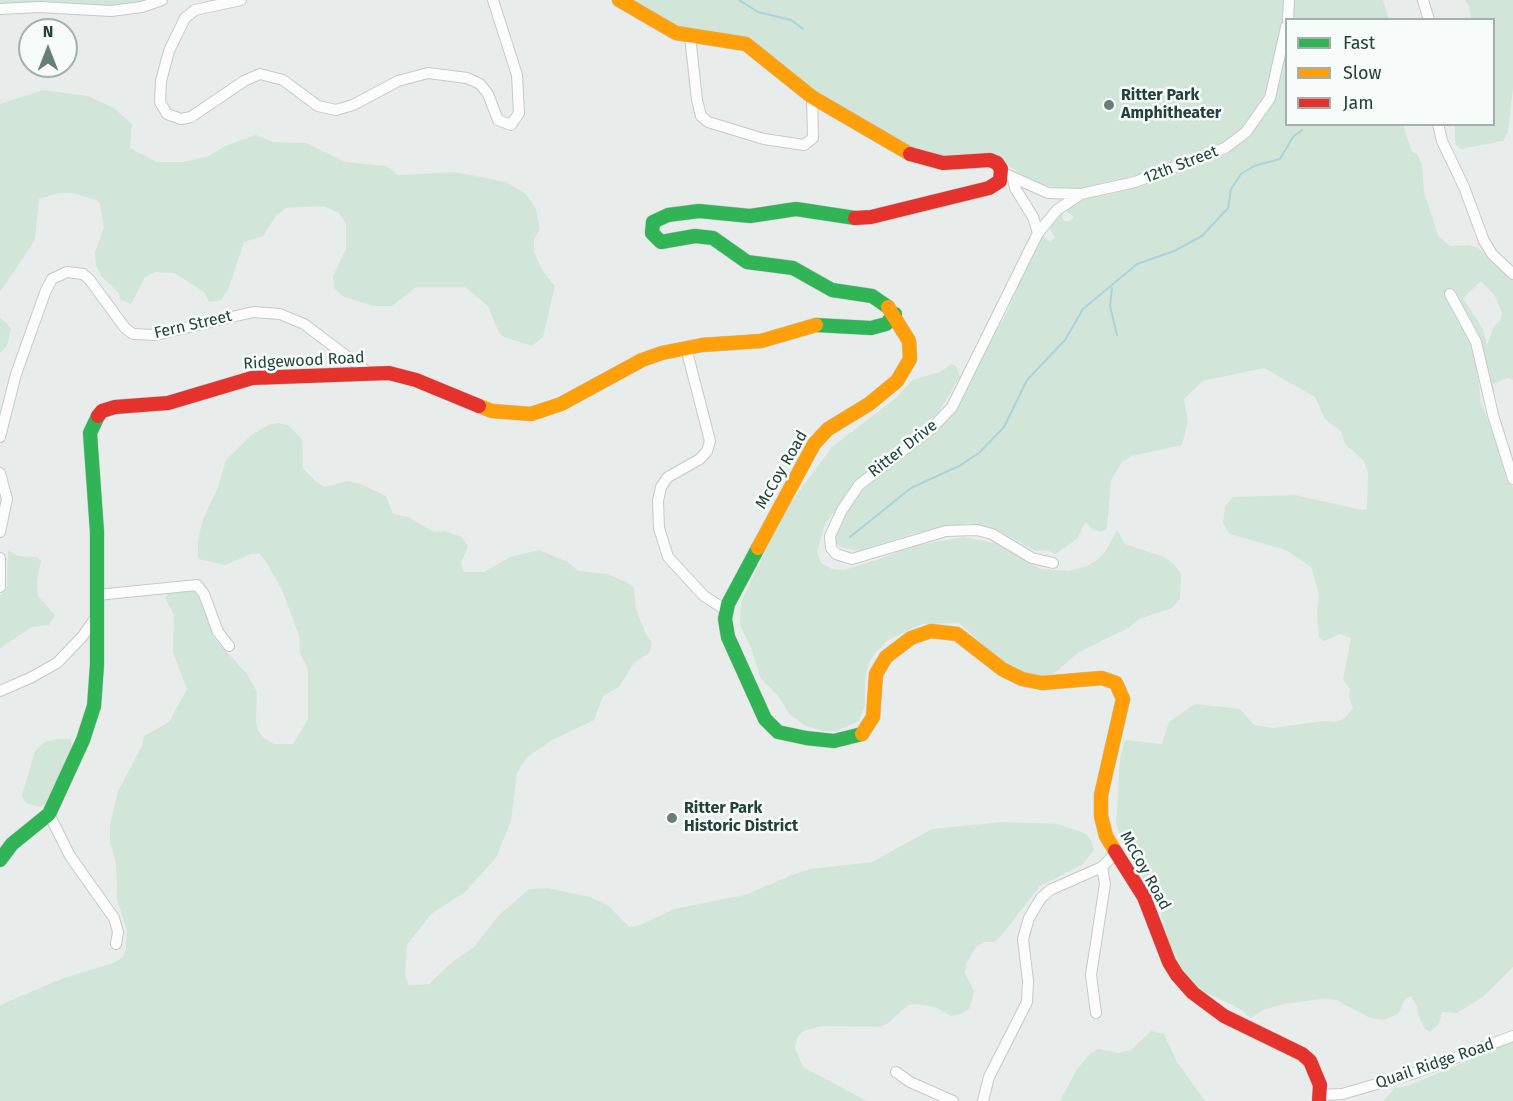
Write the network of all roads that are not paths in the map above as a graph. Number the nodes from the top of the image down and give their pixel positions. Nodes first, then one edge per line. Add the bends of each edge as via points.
1 (162, 0) edge
2 (241, 0) edge
3 (493, 0) edge
4 (619, 0) edge
5 (1289, 0) edge
6 (1423, 0) edge
7 (0, 9) edge
8 (1288, 18) edge
9 (1428, 18) edge
10 (1285, 35) edge
11 (690, 36) junction
12 (812, 97) junction
13 (1439, 126) edge
14 (1007, 175) junction
15 (1081, 194) junction
16 (1038, 233) junction
17 (1513, 274) edge
18 (1450, 294) dead end
19 (895, 314) junction
20 (686, 348) junction
21 (369, 373) junction
22 (0, 437) edge
23 (0, 473) edge
24 (1513, 479) edge
25 (0, 532) edge
26 (0, 558) edge
27 (1053, 563) dead end
28 (0, 587) edge
29 (97, 594) junction
30 (726, 610) junction
31 (96, 617) junction
32 (229, 646) dead end
33 (0, 691) edge
34 (49, 814) junction
35 (1115, 854) junction
36 (0, 860) edge
37 (1102, 867) junction
38 (116, 944) dead end
39 (1096, 1014) dead end
40 (1513, 1036) edge
41 (896, 1072) dead end
42 (1319, 1098) edge
43 (953, 1101) edge
44 (983, 1101) edge

1 - 7 street via 111,11
2 - 3 street via 195,10 184,18 161,81 160,102 167,114 181,119 191,117 260,74 283,80 318,106 336,110 398,81 429,73 467,78 480,84 498,120 511,125 519,113 517,75
4 - 11 street via 669,30
5 - 8 street
6 - 9 street
10 - 15 street, 12th Street via 1270,98 1256,120 1235,141 1212,155 1135,182
11 - 12 street via 733,39 746,44
11 - 12 street via 697,100 701,116 708,122 764,139 808,144 813,138
12 - 14 street via 912,155 943,163 990,160
13 - 17 street via 1484,241
14 - 15 street, 12th Street via 1048,193
14 - 16 street via 1033,217
14 - 19 street, McCoy Road via 989,188 871,217 844,218 796,209 750,216 699,211 660,217 652,226 653,237 662,242 694,236 713,238 747,262 793,268 832,290 873,296
15 - 16 street, Ritter Drive via 1057,210
16 - 27 street, Ritter Drive via 952,407 932,428 859,485 829,541 838,557 852,559 946,531 969,529 992,534 1032,558
18 - 24 street via 1476,342
19 - 20 street, Ridgewood Road via 885,324 871,328 819,324 751,343
19 - 30 street, McCoy Road via 910,346 906,370 882,395 828,429 814,444
20 - 21 street, Ridgewood Road via 642,360 561,405 531,414 492,411 407,377
20 - 30 street via 710,441 700,459 664,482 658,501 659,528 668,557 704,596
21 - 22 street, Fern Street via 304,324 280,314 253,312 156,335 133,333 125,328 90,279 67,272 52,279 46,290 16,374
21 - 29 street, Ridgewood Road via 252,378 168,403 102,411 90,433 95,475
23 - 25 street via 7,499
26 - 28 street
29 - 31 street, Ridgewood Road
29 - 32 street via 197,585 218,632
30 - 35 street, McCoy Road via 728,637 765,719 778,732 806,738 834,741 865,732 873,717 874,684 880,665 902,643 931,631 957,634 1002,669 1022,679 1042,683 1102,678 1116,683 1123,699 1100,806 1103,826
31 - 33 street via 57,663
31 - 34 street, Ridgewood Road via 92,715
34 - 36 street, Ridgewood Road via 12,844
34 - 38 street via 70,856 114,918
35 - 37 street
35 - 42 street, McCoy Road via 1144,897 1168,962 1184,984 1224,1016 1302,1054 1314,1067 1320,1085
37 - 39 street via 1105,884 1091,975
37 - 44 street via 1050,890 1029,918 1023,939 1027,1002 988,1077
40 - 42 street, Quail Ridge Road via 1415,1073
41 - 43 street

